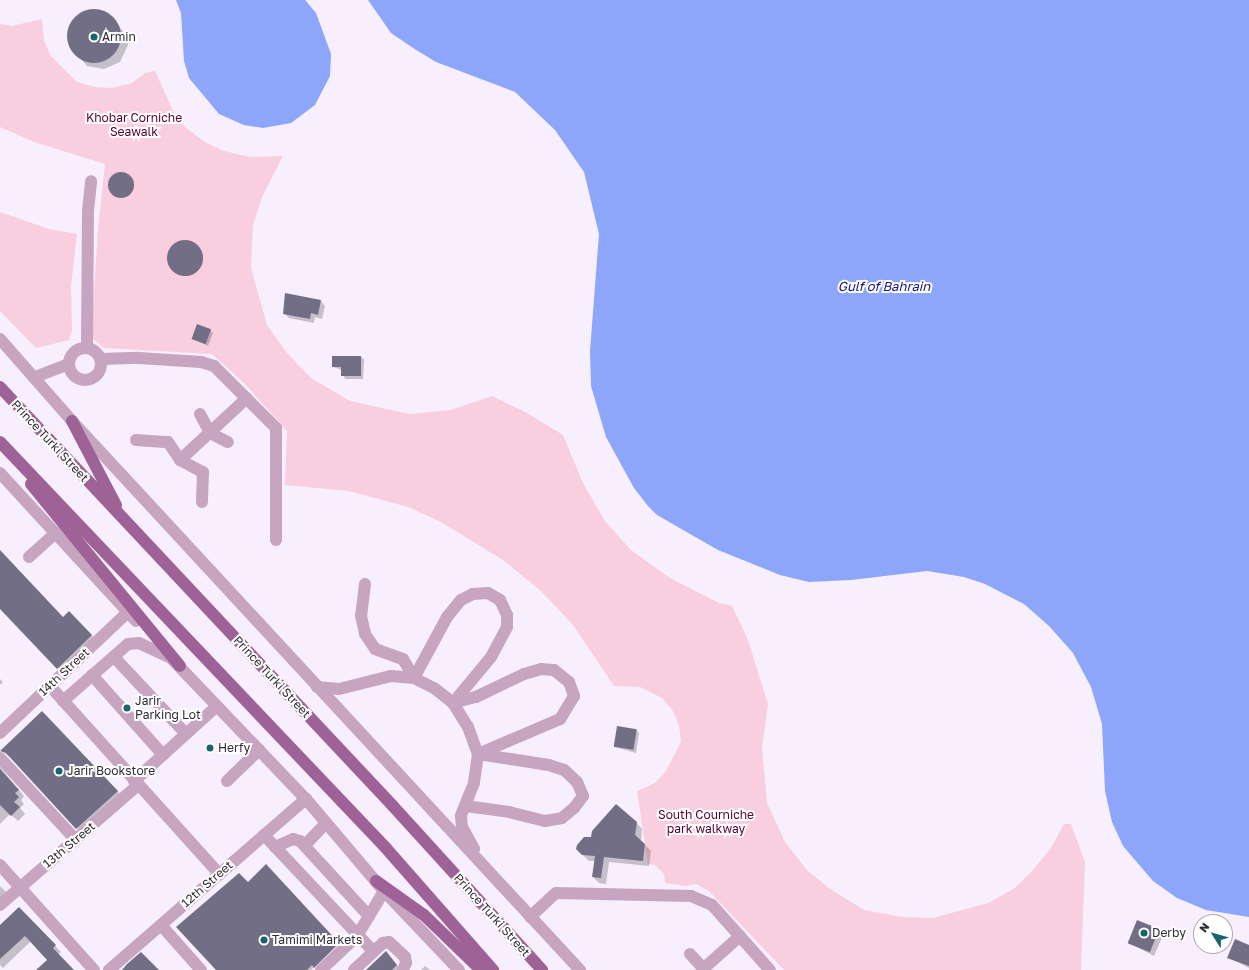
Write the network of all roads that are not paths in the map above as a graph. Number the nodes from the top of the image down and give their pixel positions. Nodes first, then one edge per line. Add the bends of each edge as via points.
1 (91, 181) dead end
2 (0, 339) edge
3 (87, 348) junction
4 (101, 359) junction
5 (69, 364) junction
6 (35, 377) junction
7 (0, 387) edge
8 (246, 398) junction
9 (200, 414) dead end
10 (72, 421) junction
11 (210, 433) junction
12 (136, 440) dead end
13 (0, 442) edge
14 (228, 442) dead end
15 (0, 446) edge
16 (180, 460) junction
17 (0, 473) edge
18 (202, 502) dead end
19 (122, 517) junction
20 (56, 533) junction
21 (276, 540) dead end
22 (29, 557) dead end
23 (365, 584) dead end
24 (128, 612) junction
25 (114, 656) junction
26 (176, 663) junction
27 (92, 675) junction
28 (414, 678) junction
29 (50, 686) junction
30 (317, 687) junction
31 (63, 701) junction
32 (453, 703) junction
33 (217, 706) junction
34 (0, 733) edge
35 (186, 734) junction
36 (259, 750) junction
37 (478, 754) junction
38 (163, 755) junction
39 (0, 758) edge
40 (227, 781) dead end
41 (136, 783) junction
42 (306, 799) junction
43 (466, 806) junction
44 (326, 823) junction
45 (264, 835) junction
46 (76, 840) junction
47 (305, 845) junction
48 (275, 847) junction
49 (0, 865) edge
50 (483, 865) junction
51 (219, 874) junction
52 (376, 882) junction
53 (20, 886) junction
54 (384, 891) junction
55 (0, 905) edge
56 (369, 916) junction
57 (530, 917) junction
58 (161, 925) junction
59 (357, 936) junction
60 (740, 936) junction
61 (373, 951) junction
62 (690, 954) dead end
63 (94, 970) edge
64 (109, 970) edge
65 (201, 970) edge
66 (321, 970) edge
67 (354, 970) edge
68 (403, 970) edge
69 (459, 970) edge
70 (481, 970) edge
71 (493, 970) edge
72 (542, 970) edge
73 (580, 970) edge
74 (703, 970) edge
75 (770, 970) edge

1 - 3 street via 88,212
2 - 6 street
3 - 4 street via 96,352
3 - 5 street via 72,354
4 - 5 street via 100,372 87,380 76,378
4 - 8 street via 134,357 201,362 214,366
5 - 6 street
6 - 10 street
7 - 19 main road, Prince Turki Street
8 - 11 street
8 - 21 street via 276,428
9 - 11 street
10 - 19 main road
10 - 30 street
11 - 14 street
11 - 16 street
12 - 16 street via 168,442
13 - 71 main road via 385,847
15 - 26 main road
16 - 18 street via 203,472
17 - 20 street
19 - 72 main road, Prince Turki Street via 392,805
20 - 22 street
20 - 24 street
23 - 28 street via 361,616 365,634 375,649 403,659
24 - 26 street
24 - 29 street, 14th Street
25 - 26 street via 133,642
25 - 27 street
25 - 35 street
26 - 33 street
27 - 31 street
27 - 38 street
28 - 30 street via 391,676 339,689
28 - 32 street via 434,688
28 - 32 street via 447,617 461,600 473,594 488,593 500,600 507,615 507,627 491,657
29 - 31 street
29 - 34 street, 14th Street
30 - 50 street
31 - 41 street
32 - 37 street via 468,727
32 - 37 street via 476,697 524,674 541,669 554,670 570,682 574,696 560,719
33 - 35 street, 13th Street
33 - 36 street
35 - 38 street, 13th Street
36 - 40 street
36 - 42 street
37 - 43 street via 474,783
37 - 43 street via 550,765 564,770 578,782 582,796 574,808 562,818 545,821 509,812
38 - 41 street, 13th Street
39 - 46 street
41 - 46 street, 13th Street
41 - 51 street
42 - 44 street
42 - 45 street, 12th Street
43 - 50 street via 461,816 462,827
44 - 47 street
44 - 52 street
45 - 48 street
45 - 51 street, 12th Street
46 - 53 street, 13th Street
47 - 48 street via 293,839
47 - 56 street
48 - 59 street
49 - 53 street
50 - 57 street
51 - 58 street, 12th Street
52 - 54 street
52 - 70 main road via 424,915
53 - 55 street, 13th Street
53 - 63 street
54 - 56 street
54 - 69 street
56 - 59 street
57 - 60 street via 556,893 691,896 712,905
57 - 73 street
58 - 64 street, 12th Street
58 - 65 street
59 - 61 street
59 - 66 street
60 - 74 street
60 - 75 street
61 - 67 street
61 - 68 street via 382,943 395,945 405,957
62 - 74 street

